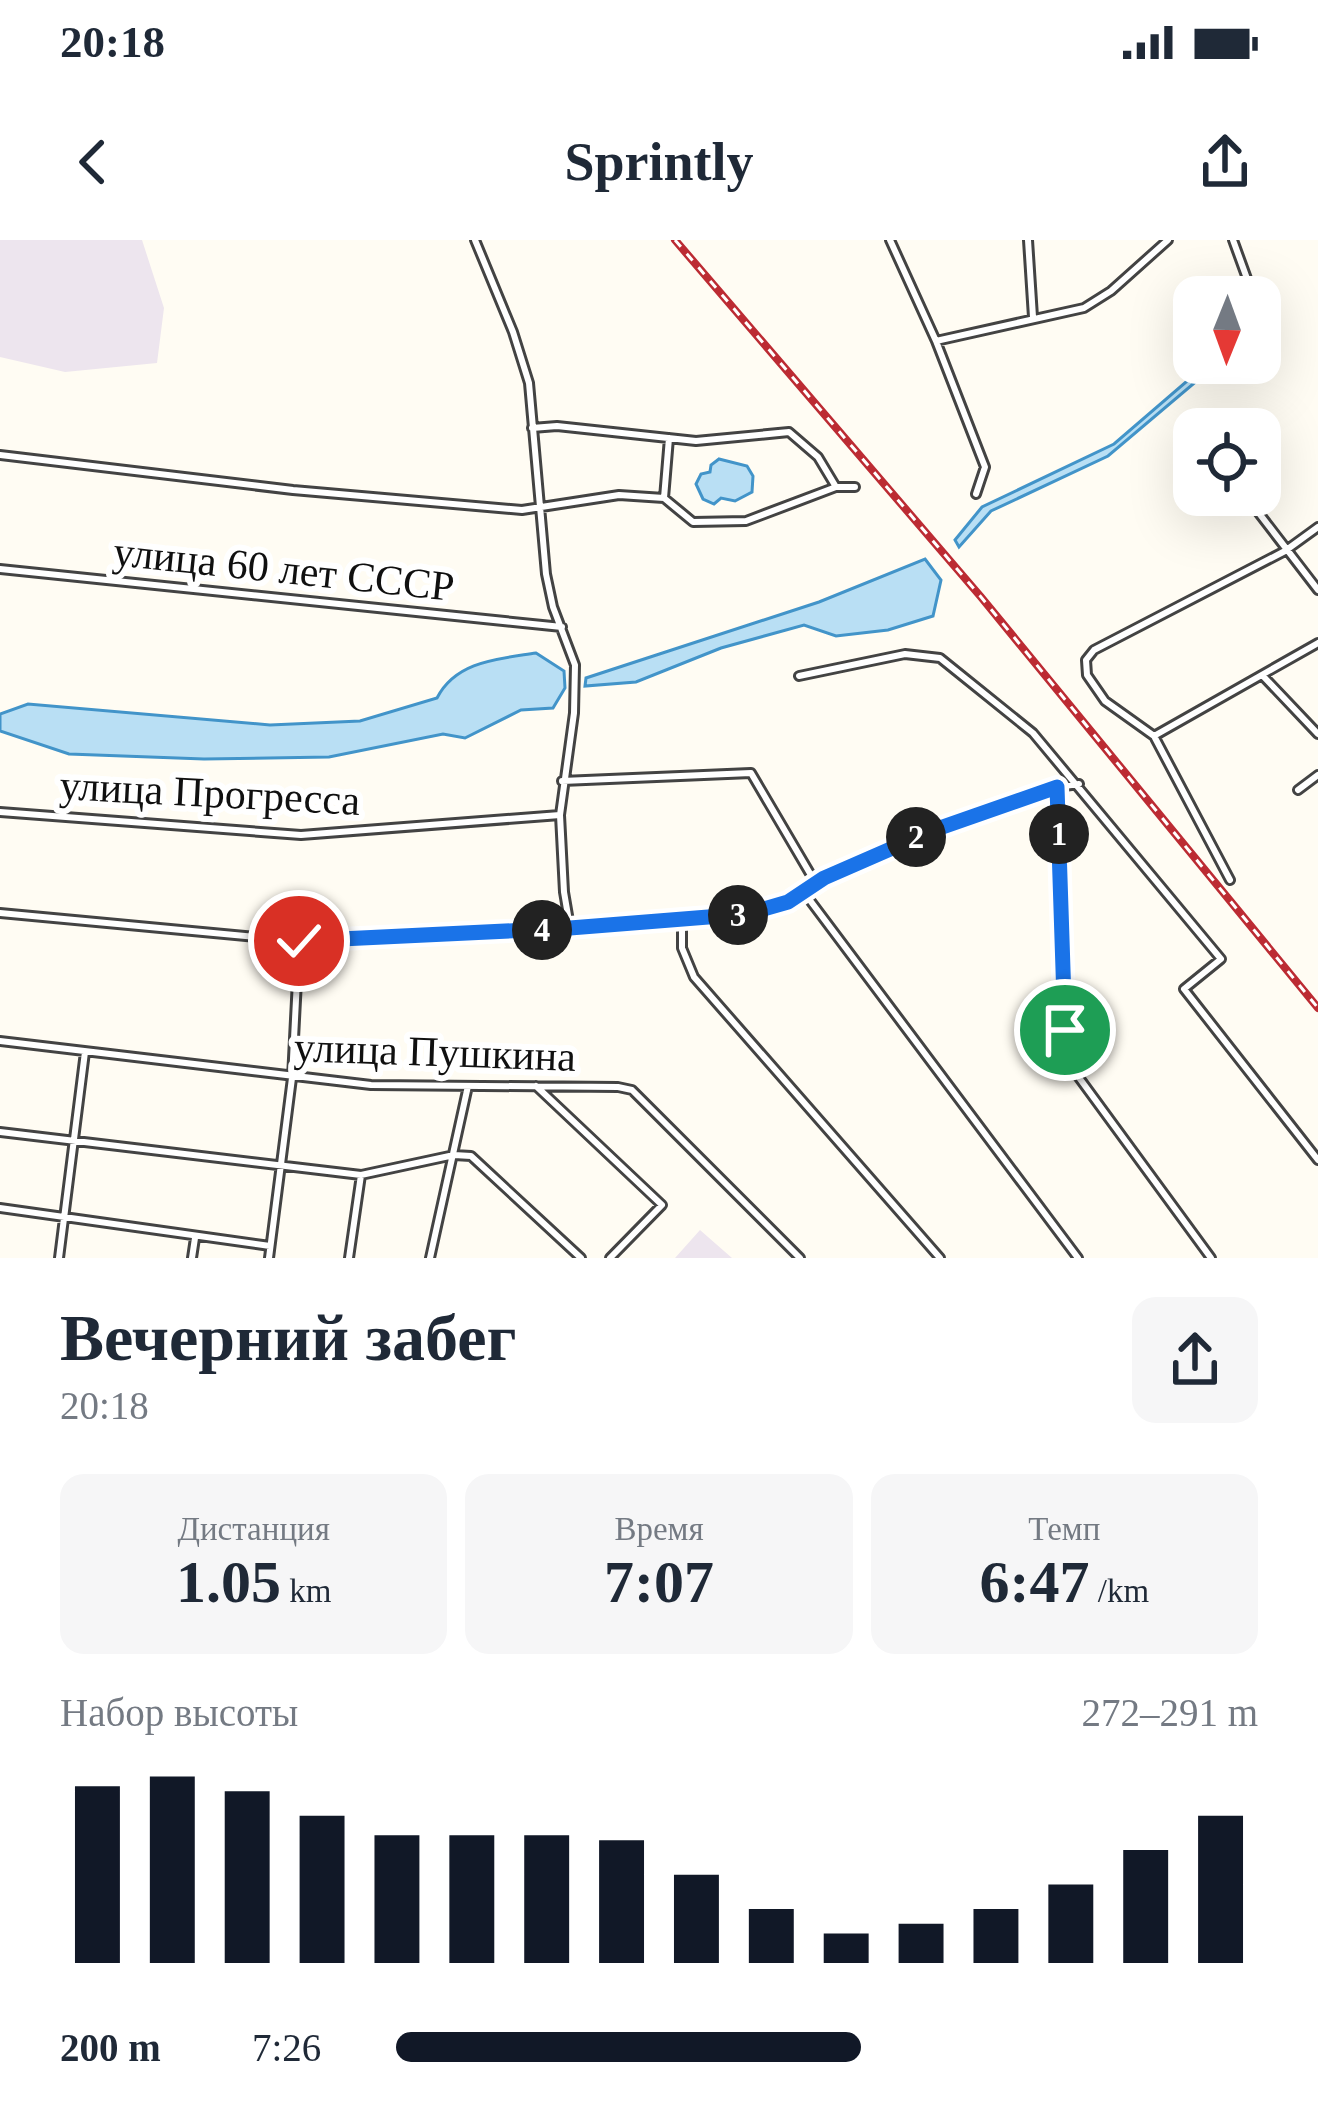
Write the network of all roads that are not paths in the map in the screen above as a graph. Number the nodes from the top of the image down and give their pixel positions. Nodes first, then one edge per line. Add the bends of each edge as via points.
1 (475, 240) edge
2 (890, 240) edge
3 (1028, 240) edge
4 (1168, 240) edge
5 (1233, 240) edge
6 (1246, 276) edge
7 (1033, 317) junction
8 (936, 341) junction
9 (532, 428) junction
10 (669, 438) junction
11 (0, 455) edge
12 (855, 487) dead end
13 (836, 488) junction
14 (976, 494) dead end
15 (664, 498) junction
16 (538, 509) junction
17 (1260, 516) edge
18 (1318, 527) edge
19 (1285, 551) junction
20 (0, 569) edge
21 (1318, 590) edge
22 (562, 627) junction
23 (1318, 643) edge
24 (1262, 675) junction
25 (799, 676) dead end
26 (1318, 734) edge
27 (1154, 736) junction
28 (1318, 775) edge
29 (562, 781) junction
30 (1079, 784) junction
31 (1057, 787) junction
32 (1298, 790) dead end
33 (0, 812) edge
34 (560, 815) junction
35 (1231, 880) dead end
36 (814, 883) junction
37 (803, 891) junction
38 (0, 914) edge
39 (682, 921) junction
40 (570, 928) junction
41 (299, 941) junction
42 (0, 1041) edge
43 (85, 1052) junction
44 (292, 1078) junction
45 (468, 1086) junction
46 (536, 1086) junction
47 (0, 1132) edge
48 (73, 1142) junction
49 (454, 1155) junction
50 (1318, 1160) edge
51 (280, 1167) junction
52 (361, 1175) junction
53 (0, 1208) edge
54 (63, 1217) junction
55 (195, 1236) junction
56 (270, 1246) junction
57 (58, 1258) edge
58 (193, 1258) edge
59 (269, 1258) edge
60 (349, 1258) edge
61 (430, 1258) edge
62 (581, 1258) edge
63 (610, 1258) edge
64 (800, 1258) edge
65 (940, 1258) edge
66 (1078, 1258) edge
67 (1211, 1258) edge

1 - 9 street via 529,383
2 - 8 street
3 - 7 street
4 - 7 street via 1084,308
5 - 6 street
7 - 8 street
8 - 14 street via 985,467
9 - 10 street
9 - 16 street
10 - 13 street via 789,432 818,457
10 - 15 street
11 - 16 street
12 - 13 street
13 - 15 street via 746,521 693,522
15 - 16 street via 619,495
16 - 22 street
17 - 19 street
18 - 19 street
19 - 21 street
19 - 27 street via 1086,661 1106,701
20 - 22 street, улица 60 лет СССР
22 - 29 street via 577,684
23 - 24 street
24 - 26 street
24 - 27 street
25 - 30 street via 905,654 940,658 1033,734
27 - 35 street
28 - 32 street
29 - 34 street
29 - 36 street via 751,772
30 - 31 street
30 - 50 street via 1221,959 1184,989
31 - 36 street
31 - 67 street via 1061,1053
33 - 34 street, улица Прогресса via 301,835
34 - 40 street
36 - 37 street
37 - 39 street via 746,914
37 - 66 street
38 - 41 street
39 - 40 street
39 - 65 street via 694,977
40 - 41 street
41 - 44 street
42 - 43 street, улица Пушкина
43 - 44 street, улица Пушкина
43 - 48 street
44 - 45 street, улица Пушкина
44 - 51 street
45 - 46 street, улица Пушкина
45 - 49 street
46 - 63 street via 662,1205
46 - 64 street, улица Пушкина via 632,1090
47 - 48 street
48 - 51 street
48 - 54 street
49 - 52 street
49 - 61 street
49 - 62 street via 471,1156
51 - 52 street
51 - 56 street
52 - 60 street
53 - 54 street
54 - 55 street
54 - 57 street
55 - 56 street
55 - 58 street
56 - 59 street

